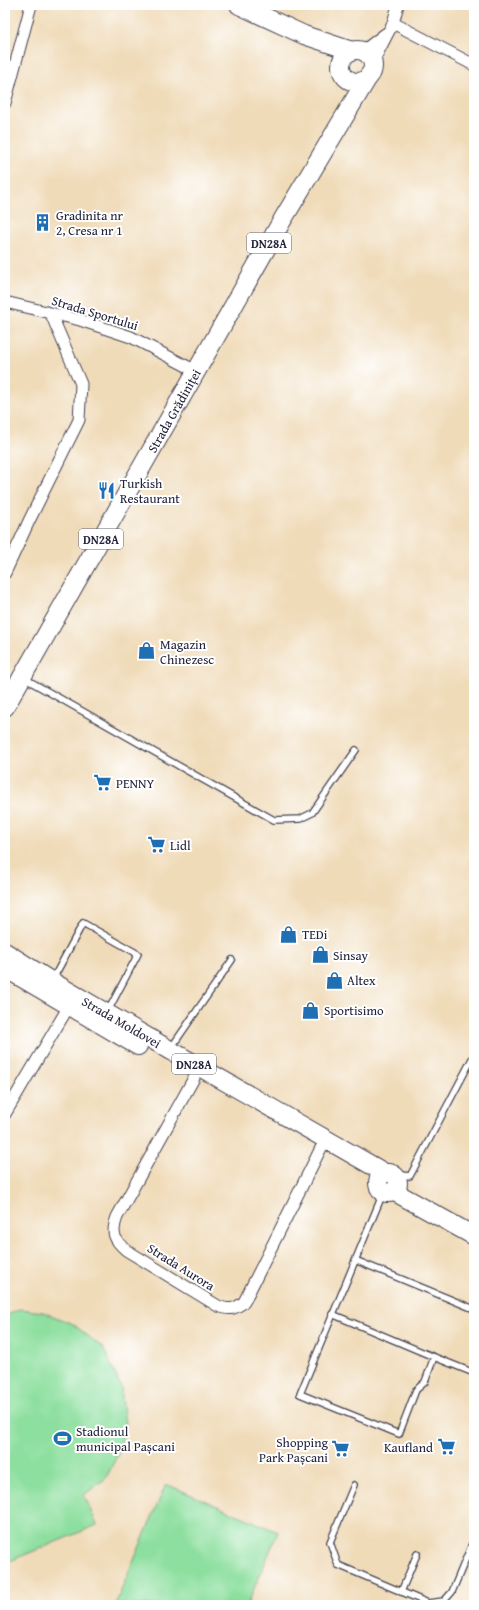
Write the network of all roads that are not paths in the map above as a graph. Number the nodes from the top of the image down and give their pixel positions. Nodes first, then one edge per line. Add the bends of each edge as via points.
1 (31, 5) edge
2 (239, 5) edge
3 (398, 5) edge
4 (391, 27) junction
5 (304, 35) junction
6 (364, 60) junction
7 (474, 65) edge
8 (344, 72) junction
9 (5, 103) edge
10 (344, 116) junction
11 (5, 302) edge
12 (51, 314) junction
13 (196, 370) junction
14 (5, 573) edge
15 (22, 677) junction
16 (5, 707) edge
17 (356, 750) dead end
18 (5, 952) edge
19 (232, 960) dead end
20 (5, 968) edge
21 (51, 981) junction
22 (69, 1006) junction
23 (107, 1013) junction
24 (170, 1050) junction
25 (474, 1055) edge
26 (194, 1078) junction
27 (5, 1114) edge
28 (321, 1148) junction
29 (390, 1184) junction
30 (474, 1223) edge
31 (474, 1236) edge
32 (355, 1260) junction
33 (474, 1309) edge
34 (332, 1314) junction
35 (434, 1357) junction
36 (474, 1373) edge
37 (354, 1485) dead end
38 (474, 1539) edge
39 (417, 1554) dead end
40 (401, 1592) junction

1 - 9 street
2 - 5 main road
3 - 4 street
4 - 6 street
4 - 6 street
4 - 7 street
5 - 6 main road
5 - 8 main road via 326,52
6 - 8 main road via 344,57
6 - 8 main road via 362,81 351,80
6 - 10 main road, Strada Grădiniței / DN28A
8 - 10 main road, Strada Grădiniței / DN28A
10 - 13 main road, Strada Grădiniței / DN28A
11 - 12 street, Strada Sportului
12 - 13 street, Strada Sportului via 80,320 131,337
12 - 14 street via 81,384 79,420
13 - 15 main road, Strada Grădiniței / DN28A
15 - 16 main road, Strada Grădiniței / DN28A
15 - 17 lane via 274,820 300,819 312,813
18 - 21 main road, Strada Moldovei / DN28A
19 - 24 lane
20 - 22 main road, Strada Moldovei / DN28A
21 - 23 main road, Strada Moldovei / DN28A
21 - 23 lane via 84,922 138,954
22 - 26 main road, Strada Moldovei / DN28A
22 - 27 street
23 - 24 main road, Strada Moldovei / DN28A
24 - 29 main road, Strada Moldovei / DN28A
25 - 29 lane
26 - 28 main road, Strada Moldovei / DN28A
26 - 28 street, Strada Aurora via 117,1217 114,1235 126,1250 218,1306 228,1310 244,1302
28 - 29 main road, Strada Moldovei / DN28A
29 - 30 main road, Strada Moldovei / DN28A
29 - 31 main road, Strada Moldovei / DN28A
29 - 32 lane
32 - 33 lane
32 - 34 lane
34 - 35 lane
34 - 35 lane via 300,1394 399,1434 416,1390 425,1382
35 - 36 lane
37 - 40 lane via 330,1542 338,1566
38 - 40 lane via 452,1592 444,1601 428,1603
39 - 40 lane

